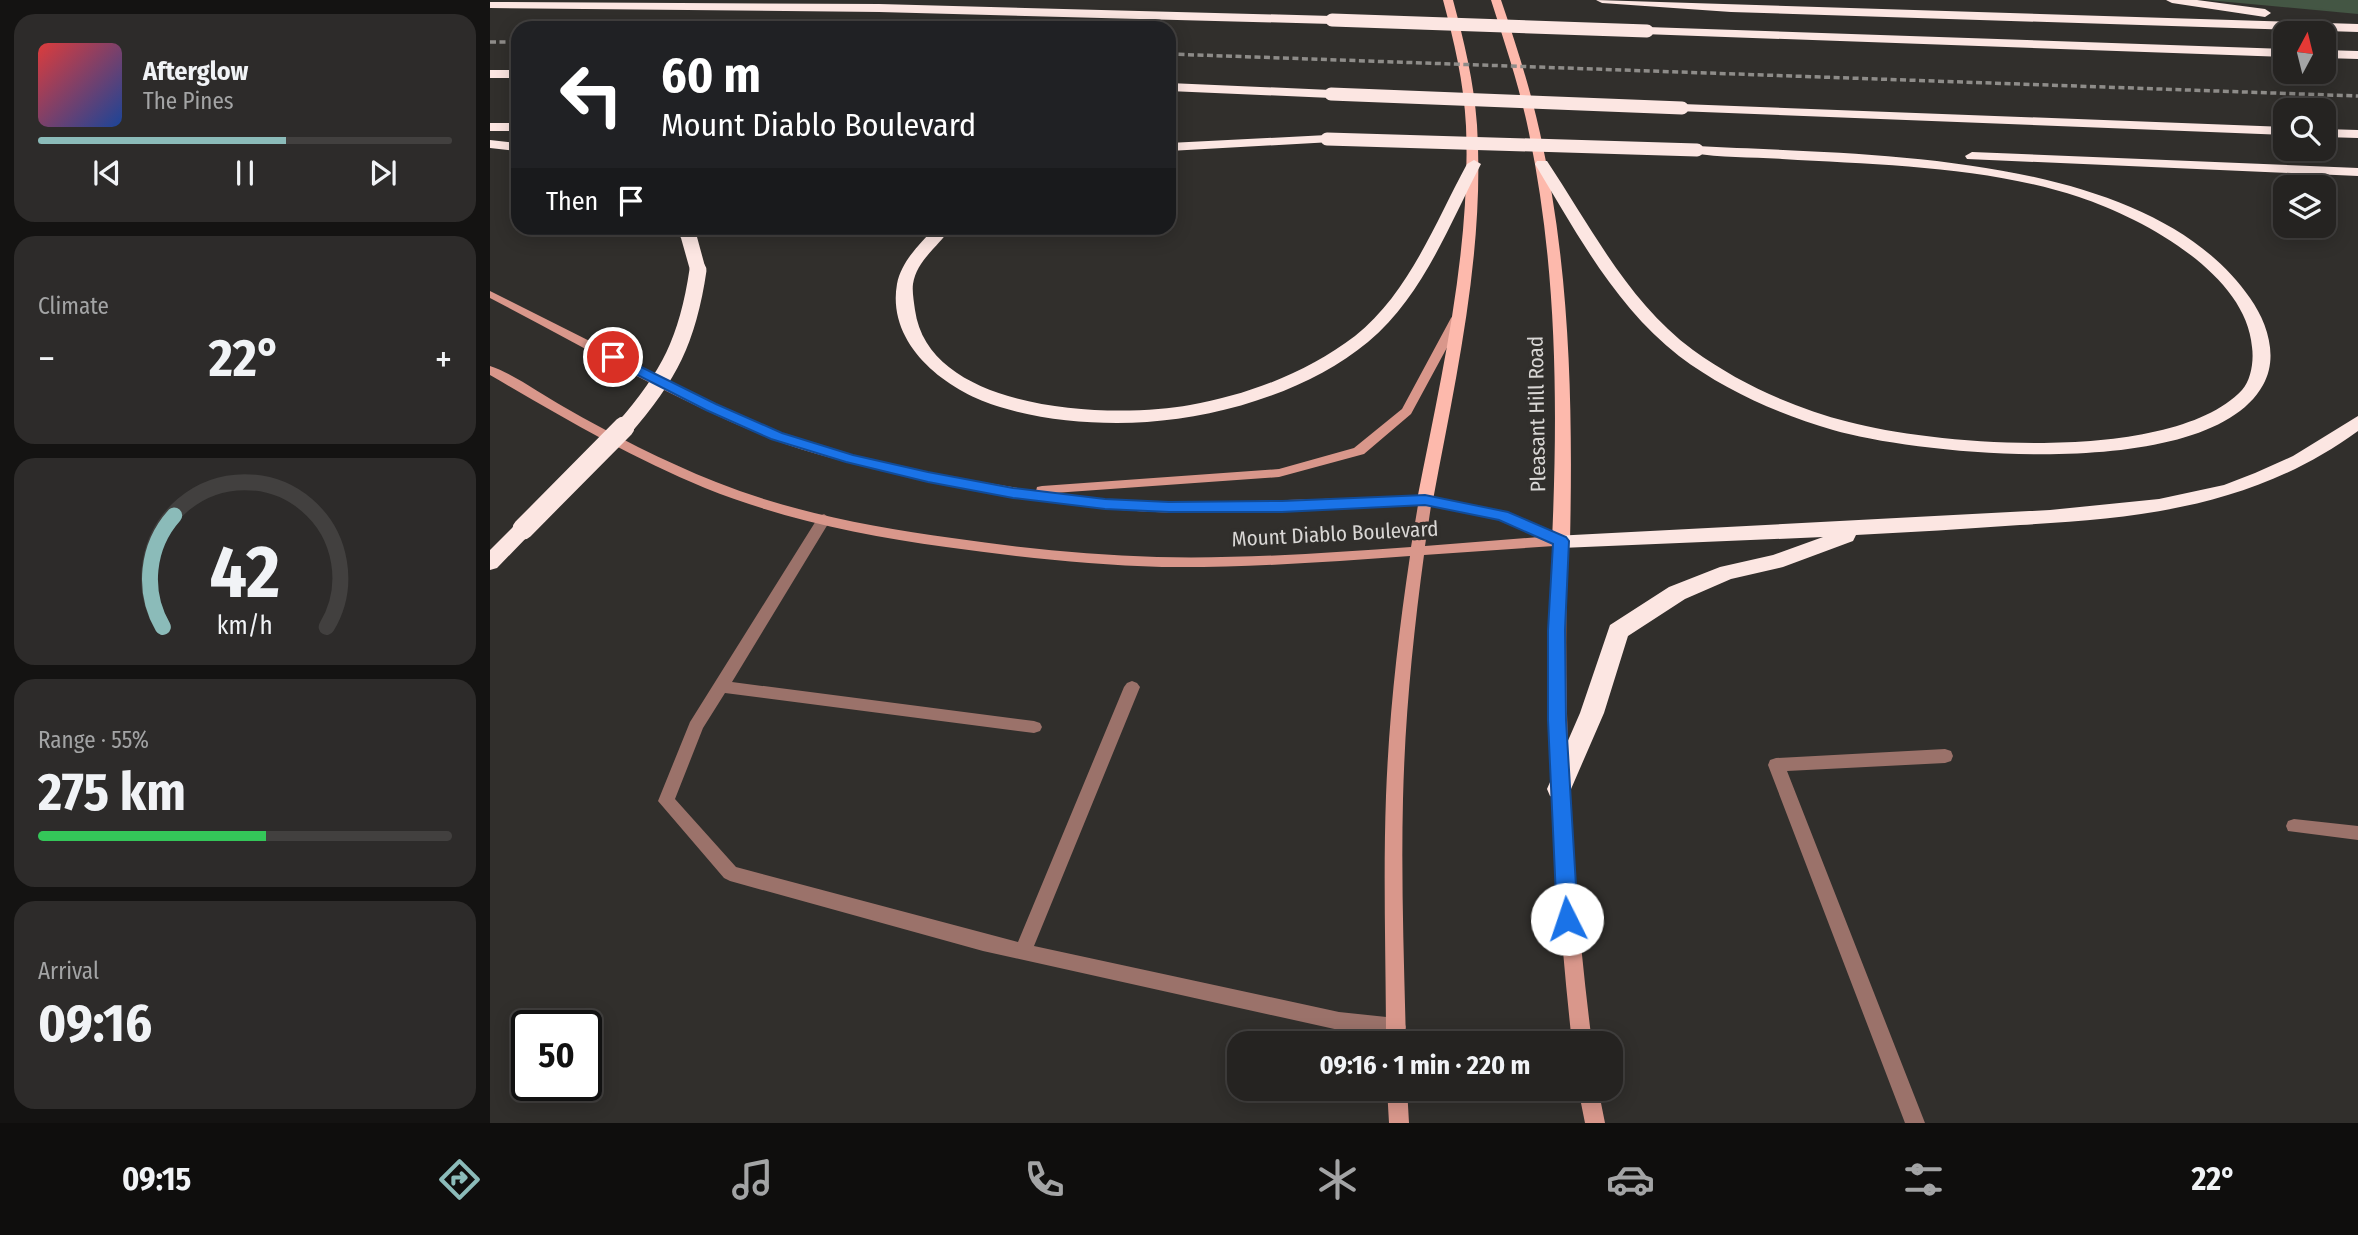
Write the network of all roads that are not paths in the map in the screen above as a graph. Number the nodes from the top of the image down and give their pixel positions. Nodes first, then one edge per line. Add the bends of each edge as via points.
1 (1448, 0) edge
2 (1496, 0) edge
3 (1602, 0) edge
4 (1641, 0) edge
5 (2172, 0) edge
6 (1625, 1) edge
7 (490, 5) edge
8 (2358, 20) edge
9 (2358, 28) edge
10 (2273, 53) edge
11 (2336, 54) edge
12 (2358, 55) edge
13 (490, 74) edge
14 (511, 74) edge
15 (1176, 87) edge
16 (490, 127) edge
17 (511, 127) edge
18 (2273, 131) edge
19 (2336, 133) edge
20 (1176, 134) edge
21 (2358, 134) edge
22 (1327, 139) junction
23 (490, 144) edge
24 (511, 146) edge
25 (1176, 147) edge
26 (1697, 150) junction
27 (1474, 163) junction
28 (1542, 164) junction
29 (2358, 172) edge
30 (687, 235) edge
31 (936, 235) edge
32 (490, 294) edge
33 (1457, 318) junction
34 (490, 370) edge
35 (2358, 422) edge
36 (1013, 493) junction
37 (1425, 500) junction
38 (824, 519) junction
39 (1864, 529) junction
40 (1561, 541) junction
41 (1417, 551) junction
42 (490, 563) edge
43 (720, 686) junction
44 (1132, 687) dead end
45 (1034, 727) dead end
46 (1945, 756) dead end
47 (1559, 789) junction
48 (2294, 826) dead end
49 (2358, 833) edge
50 (1023, 951) junction
51 (1380, 1031) edge
52 (1396, 1031) edge
53 (1580, 1031) edge
54 (1398, 1101) edge
55 (1591, 1101) edge
56 (1399, 1123) edge
57 (1595, 1123) edge
58 (1915, 1123) edge

1 - 27 main road via 1465,65
2 - 28 main road, Pleasant Hill Road via 1521,73
3 - 6 highway
4 - 6 highway
5 - 8 highway
6 - 9 highway
7 - 10 highway, bridge via 891,8
11 - 12 highway
13 - 14 highway
15 - 18 highway, bridge
16 - 17 highway
19 - 21 highway
20 - 22 highway
22 - 25 highway
22 - 26 highway, bridge
23 - 24 highway
26 - 28 highway via 1988,170 2043,180 2095,197 2180,240 2218,271 2245,300 2260,332 2262,364 2248,393 2219,415 2174,434 2110,446 1947,446 1864,432 1792,411 1731,383 1682,350 1614,277
26 - 29 highway via 1927,154
27 - 31 highway via 1409,284 1383,319 1349,347 1300,375 1242,399 1162,415 1081,415 1007,404 953,379 921,352 906,319 905,285 919,253
27 - 33 main road
28 - 40 main road, Pleasant Hill Road via 1555,251 1564,382
30 - 42 highway, bridge via 698,270 692,310 678,349 621,428
32 - 36 main road, Mount Diablo Boulevard via 776,436 851,459
33 - 36 main road via 1407,411 1359,451 1279,472
33 - 37 main road
34 - 38 main road, Mount Diablo Boulevard via 639,453 712,485
35 - 39 highway via 2324,446 2261,478 2179,502 2078,515
36 - 37 main road, Mount Diablo Boulevard via 1191,508
37 - 40 main road, Mount Diablo Boulevard via 1502,515
37 - 41 main road
38 - 41 main road, Mount Diablo Boulevard via 898,535 1084,558 1188,562
38 - 43 lane
39 - 40 highway
39 - 47 highway via 1776,562 1727,572 1677,593 1618,631 1592,713
40 - 41 main road, Mount Diablo Boulevard
40 - 47 main road, Pleasant Hill Road via 1556,630
41 - 52 main road via 1398,719
43 - 45 lane
43 - 50 lane via 696,726 666,801 730,873
44 - 50 lane
46 - 58 lane via 1776,765
47 - 53 main road, Pleasant Hill Road via 1569,943
48 - 49 lane
50 - 51 lane
54 - 56 main road
55 - 57 main road

